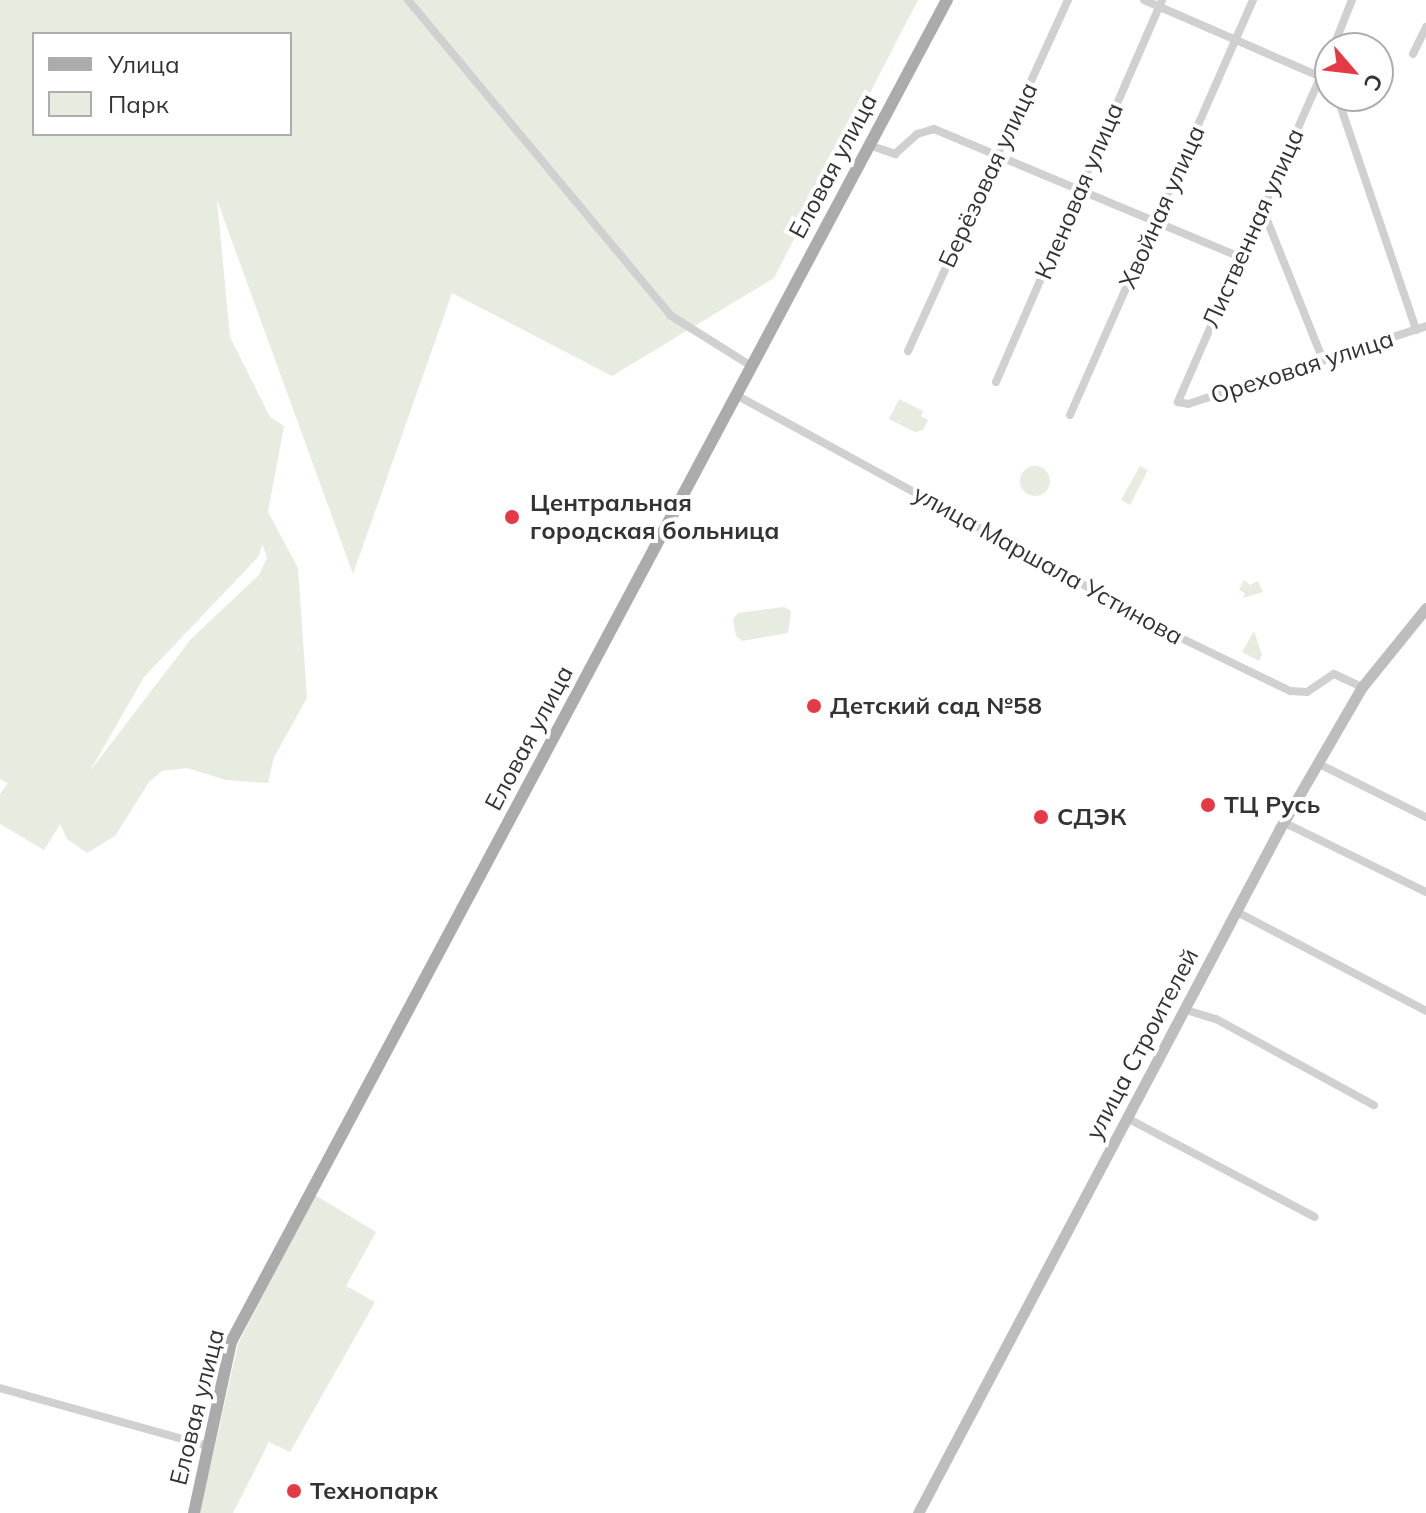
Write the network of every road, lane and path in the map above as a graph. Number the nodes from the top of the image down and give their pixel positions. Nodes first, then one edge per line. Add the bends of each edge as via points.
1 (408, 0) edge
2 (947, 0) edge
3 (1068, 0) edge
4 (1144, 0) edge
5 (1253, 0) edge
6 (1352, 0) edge
7 (1160, 3) edge
8 (1426, 27) edge
9 (1339, 32) edge
10 (1236, 39) junction
11 (1413, 54) dead end
12 (1314, 71) edge
13 (1314, 92) edge
14 (1342, 112) edge
15 (869, 145) junction
16 (999, 152) junction
17 (1078, 186) junction
18 (1263, 210) junction
19 (1156, 219) junction
20 (1242, 258) junction
21 (1426, 326) edge
22 (1416, 330) junction
23 (908, 351) dead end
24 (1323, 360) junction
25 (753, 367) junction
26 (996, 382) dead end
27 (738, 396) junction
28 (1178, 402) joint
29 (1070, 415) dead end
30 (1426, 608) edge
31 (1362, 687) junction
32 (1319, 764) junction
33 (1426, 817) edge
34 (1283, 822) junction
35 (1426, 892) edge
36 (1237, 912) junction
37 (1186, 1010) junction
38 (1426, 1011) edge
39 (1374, 1105) dead end
40 (1127, 1118) junction
41 (1315, 1217) dead end
42 (0, 1388) edge
43 (208, 1446) junction
44 (194, 1513) edge
45 (918, 1513) edge

1 - 25 street via 670,315
2 - 15 main road, Еловая улица
3 - 16 street, Берёзовая улица
4 - 7 street
5 - 10 street, Хвойная улица
6 - 9 street
7 - 10 street
7 - 17 street, Кленовая улица
8 - 11 street
10 - 12 street
10 - 19 street, Хвойная улица
13 - 18 street, Лиственная улица
14 - 22 street
15 - 16 street via 895,154 917,134 934,129
15 - 25 main road, Еловая улица
16 - 17 street
16 - 23 street, Берёзовая улица
17 - 19 street
17 - 26 street, Кленовая улица
18 - 20 street, Лиственная улица
18 - 24 street
19 - 20 street
19 - 29 street, Хвойная улица
20 - 28 street, Лиственная улица
21 - 22 street, Ореховая улица
22 - 24 street, Ореховая улица
24 - 28 street, Ореховая улица via 1188,404
25 - 27 main road, Еловая улица
27 - 31 street, улица Маршала Устинова via 1183,639 1290,691 1307,692 1334,674
27 - 43 main road, Еловая улица via 231,1342
30 - 31 main road, улица Строителей
31 - 32 main road, улица Строителей
32 - 33 street
32 - 34 main road, улица Строителей
34 - 35 street
34 - 36 main road, улица Строителей
36 - 37 main road, улица Строителей
36 - 38 street
37 - 39 street via 1216,1019
37 - 40 main road, улица Строителей
40 - 41 street
40 - 45 main road, улица Строителей
42 - 43 street
43 - 44 main road, Еловая улица

